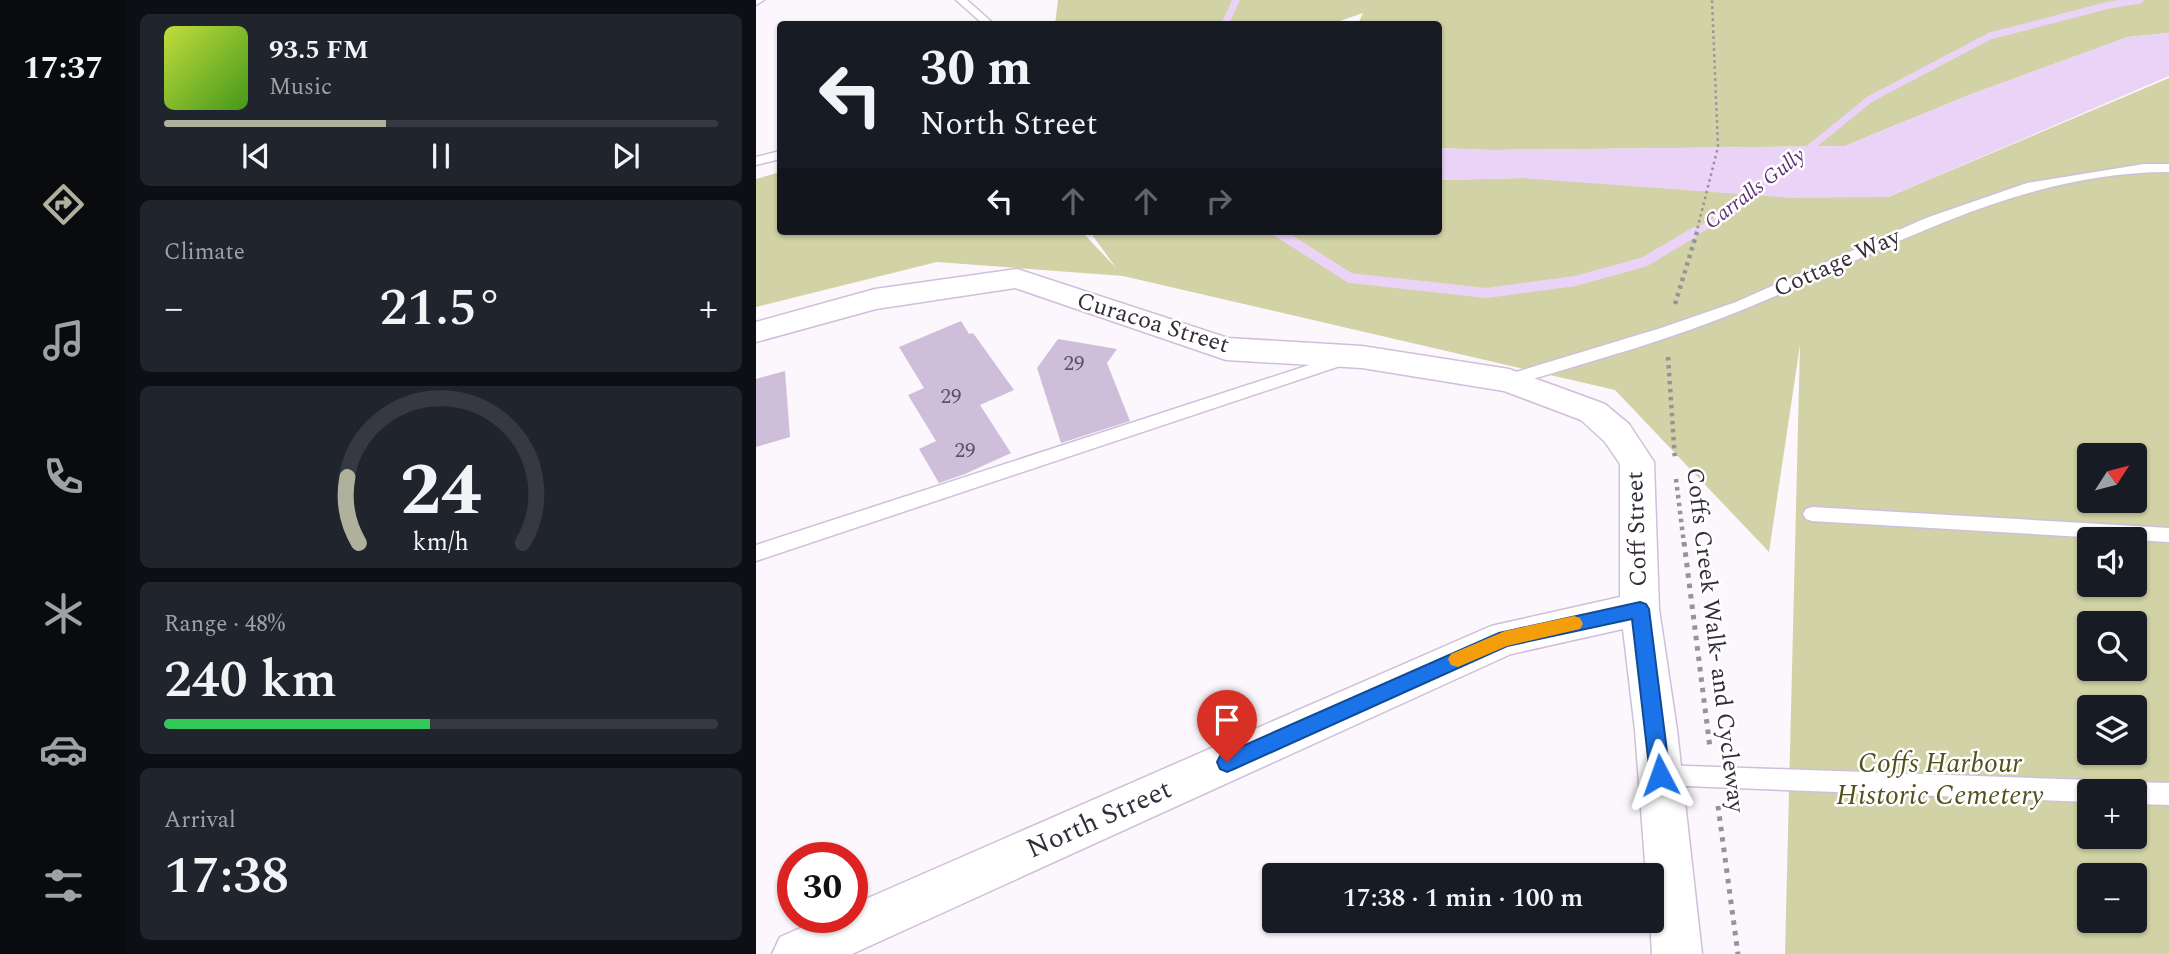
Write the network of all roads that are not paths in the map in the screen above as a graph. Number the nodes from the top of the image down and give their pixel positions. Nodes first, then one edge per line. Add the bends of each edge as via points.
1 (961, 0) edge
2 (986, 21) edge
3 (777, 156) edge
4 (756, 161) edge
5 (2169, 168) edge
6 (756, 332) edge
7 (1346, 358) junction
8 (1509, 380) junction
9 (1593, 412) joint
10 (1812, 514) dead end
11 (2169, 535) edge
12 (756, 554) edge
13 (1640, 609) junction
14 (1660, 775) junction
15 (2077, 791) edge
16 (2147, 793) edge
17 (2169, 794) edge
18 (797, 954) edge
19 (1677, 954) edge

1 - 2 lane
3 - 4 lane
5 - 8 lane, Cottage Way via 2032,186 1931,221 1753,300
6 - 7 street, Curacoa Street via 875,299 1017,278 1226,349
7 - 8 street, Curacoa Street
7 - 12 lane
8 - 9 street, Curacoa Street
9 - 13 street, Coff Street via 1617,433 1637,462
10 - 11 lane
13 - 14 street, Coff Street
13 - 18 street, North Street via 1505,638
14 - 15 lane
14 - 19 street, Coff Street
16 - 17 lane

